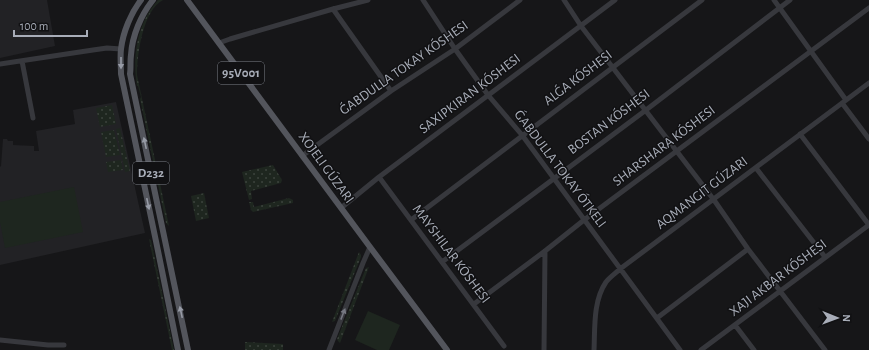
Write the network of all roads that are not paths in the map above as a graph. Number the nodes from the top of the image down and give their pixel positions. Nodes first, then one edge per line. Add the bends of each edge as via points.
1 (141, 0) edge
2 (153, 0) edge
3 (187, 0) edge
4 (368, 0) edge
5 (423, 0) edge
6 (520, 0) edge
7 (564, 0) edge
8 (615, 0) edge
9 (702, 0) edge
10 (774, 0) edge
11 (790, 0) edge
12 (780, 8) junction
13 (869, 8) edge
14 (333, 9) junction
15 (581, 26) junction
16 (219, 43) junction
17 (121, 49) junction
18 (455, 49) junction
19 (811, 52) junction
20 (22, 61) junction
21 (0, 64) edge
22 (613, 67) junction
23 (869, 83) edge
24 (392, 91) junction
25 (488, 95) junction
26 (844, 101) junction
27 (646, 110) junction
28 (33, 118) dead end
29 (800, 134) junction
30 (522, 135) junction
31 (869, 139) edge
32 (676, 151) junction
33 (302, 156) junction
34 (756, 168) junction
35 (379, 177) junction
36 (554, 178) junction
37 (714, 200) junction
38 (341, 208) junction
39 (411, 220) junction
40 (584, 220) junction
41 (869, 225) edge
42 (163, 233) junction
43 (155, 235) junction
44 (370, 248) junction
45 (545, 250) junction
46 (748, 250) junction
47 (825, 258) junction
48 (442, 262) junction
49 (620, 269) junction
50 (780, 291) junction
51 (474, 304) junction
52 (657, 318) junction
53 (735, 325) junction
54 (0, 340) edge
55 (64, 345) dead end
56 (708, 345) junction
57 (504, 346) dead end
58 (178, 350) edge
59 (188, 350) edge
60 (329, 350) edge
61 (447, 350) edge
62 (544, 350) edge
63 (594, 350) edge
64 (680, 350) edge
65 (701, 350) edge
66 (712, 350) edge
67 (754, 350) edge
68 (825, 350) edge

1 - 17 main road, D232 via 134,10
42 -> 2 main road, D232 via 130,74 135,35
3 - 16 main road, 95V001
4 - 14 street
5 - 18 street, ǴABDULLA TOKAY ÓTKELI
6 - 18 street, ǴABDULLA TOKAY KÓSHESI
7 - 15 street
8 - 15 street
9 - 22 street, ALǴA KÓSHESI
10 - 12 street
11 - 12 street, BOSTAN KÓSHESI
12 - 19 street
12 - 27 street, BOSTAN KÓSHESI
13 - 19 street, SHARSHARA KÓSHESI
14 - 16 street
14 - 24 street
15 - 22 street
15 - 25 street
16 - 33 main road, 95V001
17 - 20 street via 106,48
17 -> 43 main road, D232 via 121,74
18 - 24 street, ǴABDULLA TOKAY KÓSHESI
18 - 25 street, ǴABDULLA TOKAY ÓTKELI
19 - 26 street
19 - 32 street, SHARSHARA KÓSHESI
20 - 21 street
20 - 28 street
22 - 27 street
22 - 30 street, ALǴA KÓSHESI
23 - 26 street
24 - 33 street, ǴABDULLA TOKAY KÓSHESI
25 - 30 street, ǴABDULLA TOKAY ÓTKELI
25 - 35 street
26 - 29 street
26 - 31 street
27 - 32 street
27 - 36 street, BOSTAN KÓSHESI
29 - 34 street
29 - 41 street
30 - 36 street, ǴABDULLA TOKAY ÓTKELI
30 - 39 street, ALǴA KÓSHESI
32 - 37 street
32 - 40 street, SHARSHARA KÓSHESI
33 - 38 main road, 95V001
34 - 37 street
34 - 47 street
35 - 38 street
35 - 39 street
36 - 40 street, ǴABDULLA TOKAY ÓTKELI
36 - 48 street, BOSTAN KÓSHESI
37 - 46 street
37 - 49 street
38 - 44 main road, 95V001
39 - 48 street
40 - 45 street, SHARSHARA KÓSHESI
40 - 49 street, ǴABDULLA TOKAY ÓTKELI
41 - 47 street, XAJI AKBAR KÓSHESI
42 - 43 main road
59 -> 42 main road, D232
43 - 58 main road, D232
60 -> 44 street
44 - 61 main road, 95V001
45 - 51 street, SHARSHARA KÓSHESI
45 - 62 street
46 - 50 street
46 - 52 street
47 - 50 street, XAJI AKBAR KÓSHESI
48 - 51 street
49 - 52 street, ǴABDULLA TOKAY ÓTKELI
49 - 63 street via 607,281 600,295
50 - 53 street, XAJI AKBAR KÓSHESI
50 - 68 street
51 - 57 street
52 - 64 street, ǴABDULLA TOKAY ÓTKELI
53 - 56 street, XAJI AKBAR KÓSHESI
53 - 67 street
54 - 55 street
56 - 65 street, XAJI AKBAR KÓSHESI
56 - 66 street

